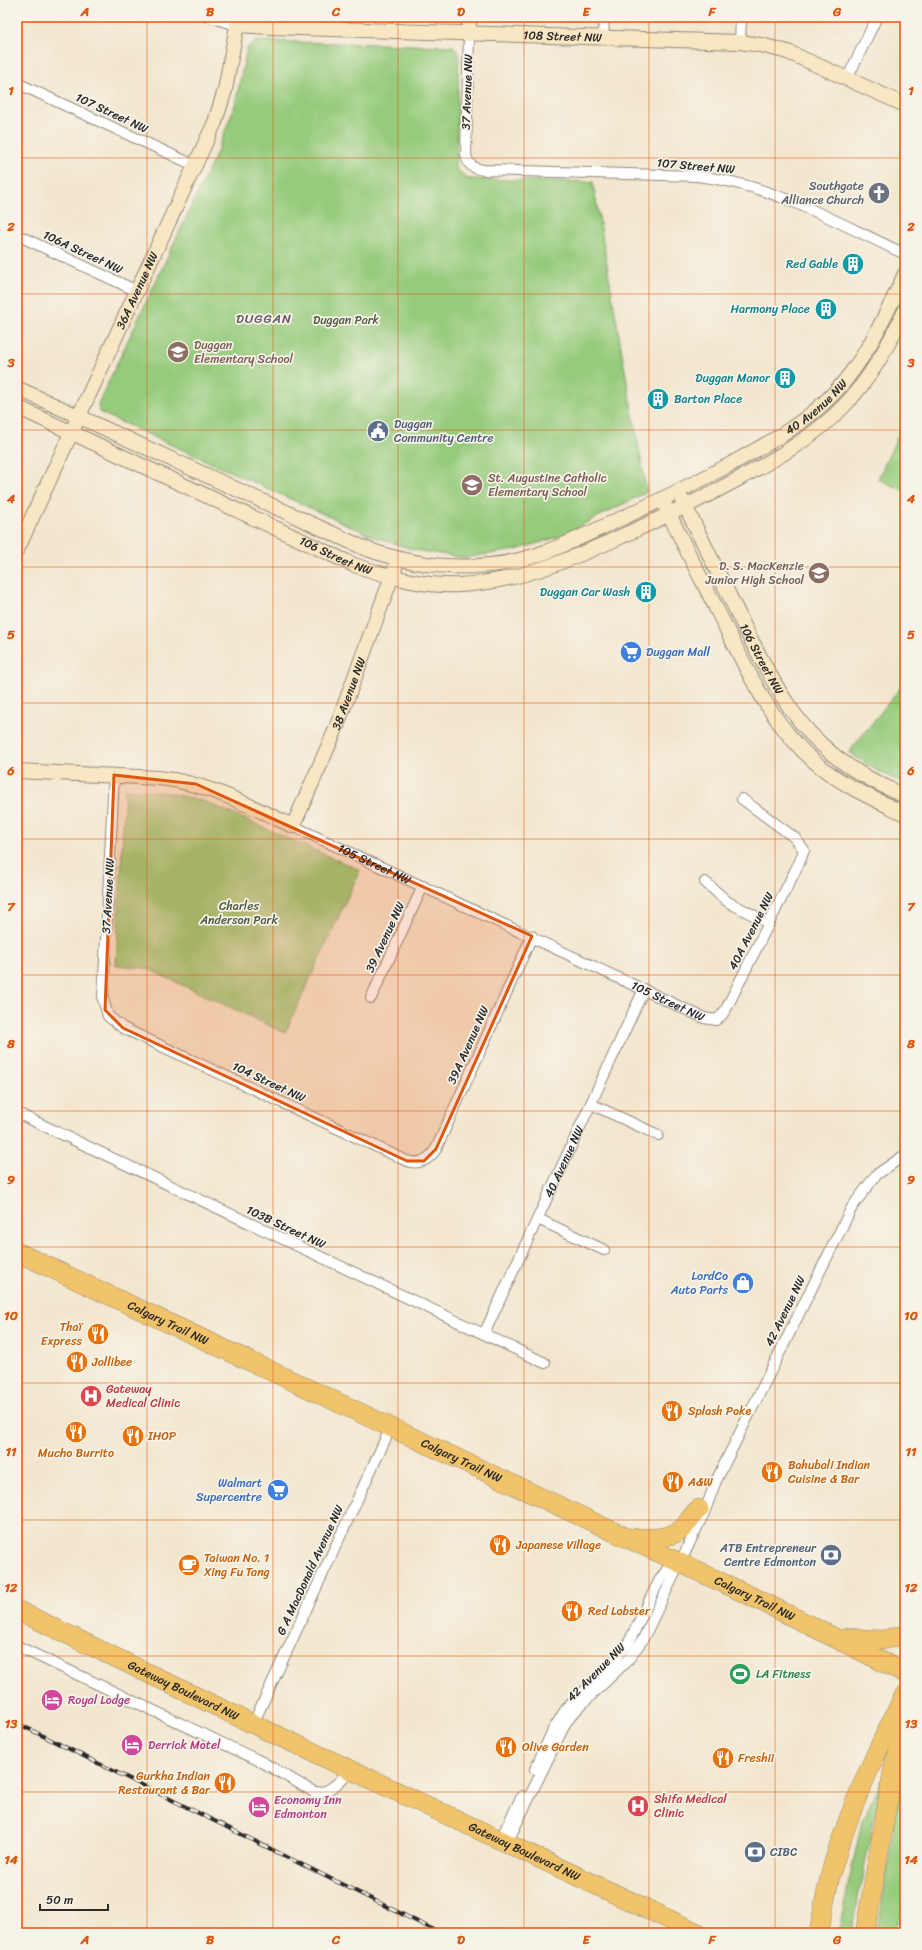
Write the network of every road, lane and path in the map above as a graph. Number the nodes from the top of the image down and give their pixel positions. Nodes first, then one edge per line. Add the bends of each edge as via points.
1 (209, 17) edge
2 (469, 17) edge
3 (604, 17) edge
4 (741, 17) edge
5 (876, 17) edge
6 (237, 25) junction
7 (469, 34) junction
8 (603, 38) junction
9 (740, 42) junction
10 (847, 79) junction
11 (17, 83) edge
12 (905, 105) edge
13 (470, 165) joint
14 (196, 166) junction
15 (17, 235) edge
16 (905, 254) edge
17 (905, 274) edge
18 (137, 291) junction
19 (905, 311) edge
20 (17, 388) edge
21 (17, 407) edge
22 (78, 417) junction
23 (71, 432) junction
24 (678, 492) junction
25 (663, 500) junction
26 (685, 506) junction
27 (669, 514) junction
28 (18, 547) edge
29 (397, 558) junction
30 (392, 577) junction
31 (17, 771) edge
32 (114, 775) junction
33 (905, 796) edge
34 (742, 799) dead end
35 (905, 814) edge
36 (293, 826) junction
37 (705, 882) dead end
38 (423, 886) junction
39 (769, 923) junction
40 (532, 936) junction
41 (644, 989) junction
42 (371, 998) dead end
43 (108, 1016) joint
44 (716, 1020) joint
45 (591, 1104) junction
46 (17, 1113) edge
47 (658, 1135) dead end
48 (905, 1155) edge
49 (424, 1161) joint
50 (538, 1219) junction
51 (604, 1250) dead end
52 (17, 1252) edge
53 (484, 1334) junction
54 (545, 1364) dead end
55 (391, 1427) junction
56 (705, 1502) junction
57 (627, 1538) junction
58 (677, 1561) junction
59 (17, 1610) edge
60 (905, 1635) edge
61 (837, 1638) junction
62 (17, 1646) edge
63 (905, 1673) edge
64 (905, 1694) edge
65 (253, 1724) junction
66 (905, 1732) edge
67 (350, 1770) junction
68 (504, 1842) junction
69 (17, 1931) edge
70 (21, 1933) edge
71 (698, 1933) edge
72 (819, 1933) edge
73 (865, 1933) edge

1 - 6 street, 108 Street NW
2 - 7 street, 37 Avenue NW
3 - 8 street
4 - 9 street
5 - 10 street
6 - 7 street, 108 Street NW
6 - 14 street, 36A Avenue NW via 222,101
7 - 8 street, 108 Street NW
7 - 13 street, 37 Avenue NW via 466,154
8 - 9 street, 108 Street NW
9 - 10 street, 108 Street NW via 761,44 788,52
10 - 12 street, 108 Street NW
11 - 14 street, 107 Street NW
13 - 16 street, 107 Street NW via 484,170 689,176 729,180 778,196
14 - 18 street, 36A Avenue NW
15 - 18 street, 106A Street NW
17 - 24 street, 40 Avenue NW via 881,325 862,357 844,382 824,403 792,429
18 - 22 street, 36A Avenue NW
19 - 26 street, 40 Avenue NW via 877,365 843,407 820,429 763,466
20 - 22 street, 106 Street NW
21 - 23 street, 106 Street NW
22 - 23 street, 36A Avenue NW
22 - 29 street, 106 Street NW via 341,538
23 - 28 street, 36A Avenue NW
23 - 30 street, 106 Street NW via 340,559
24 - 25 street, 106 Street NW
24 - 26 street, 106 Street NW
25 - 27 street, 106 Street NW
25 - 29 street, 106 Street NW via 559,547 528,558 491,565 456,567 440,567
26 - 27 street, 40 Avenue NW
26 - 33 street, 106 Street NW via 769,674 807,730 833,755 859,774
27 - 30 street, 106 Street NW via 566,562 529,574 492,582 459,585 433,584
27 - 35 street, 106 Street NW via 754,685 787,733 827,772 861,794
29 - 30 street, 38 Avenue NW
30 - 36 street, 38 Avenue NW via 335,731
31 - 32 street, 105 Street NW
32 - 36 street, 105 Street NW via 160,778 196,784
32 - 43 street, 37 Avenue NW via 103,999
34 - 39 street, 40A Avenue NW via 795,838 804,850
36 - 38 street, 105 Street NW
37 - 39 street via 728,902
38 - 40 street, 105 Street NW
38 - 42 street, 39 Avenue NW
39 - 44 street, 40A Avenue NW via 726,1009
40 - 41 street, 105 Street NW
40 - 49 street, 39A Avenue NW via 436,1149
41 - 44 street, 105 Street NW via 704,1018
41 - 45 street, 40 Avenue NW
43 - 49 street, 104 Street NW via 123,1028 407,1160
45 - 47 street
45 - 50 street, 40 Avenue NW
46 - 53 street, 103B Street NW
48 - 56 street, 42 Avenue NW via 876,1175 852,1207
50 - 51 street
50 - 53 street, 40 Avenue NW
52 - 55 highway, Calgary Trail NW
53 - 54 street, 103B Street NW
55 - 57 highway, Calgary Trail NW
55 - 65 street, G A MacDonald Avenue NW
56 - 57 highway via 684,1526 671,1535
56 - 58 street, 42 Avenue NW
56 - 58 street, 42 Avenue NW via 704,1513
57 - 58 highway, Calgary Trail NW
58 - 61 highway, Calgary Trail NW
58 - 68 street, 42 Avenue NW via 662,1576 625,1647 561,1717
59 - 65 highway, Gateway Boulevard NW
60 - 61 highway via 882,1640
61 - 63 highway, Calgary Trail NW
62 - 67 street via 262,1762 314,1792 324,1792
64 - 72 highway via 848,1821 834,1863
65 - 67 highway, Gateway Boulevard NW
66 - 73 highway via 894,1766
67 - 68 highway, Gateway Boulevard NW
68 - 71 highway, Gateway Boulevard NW
69 - 70 street

